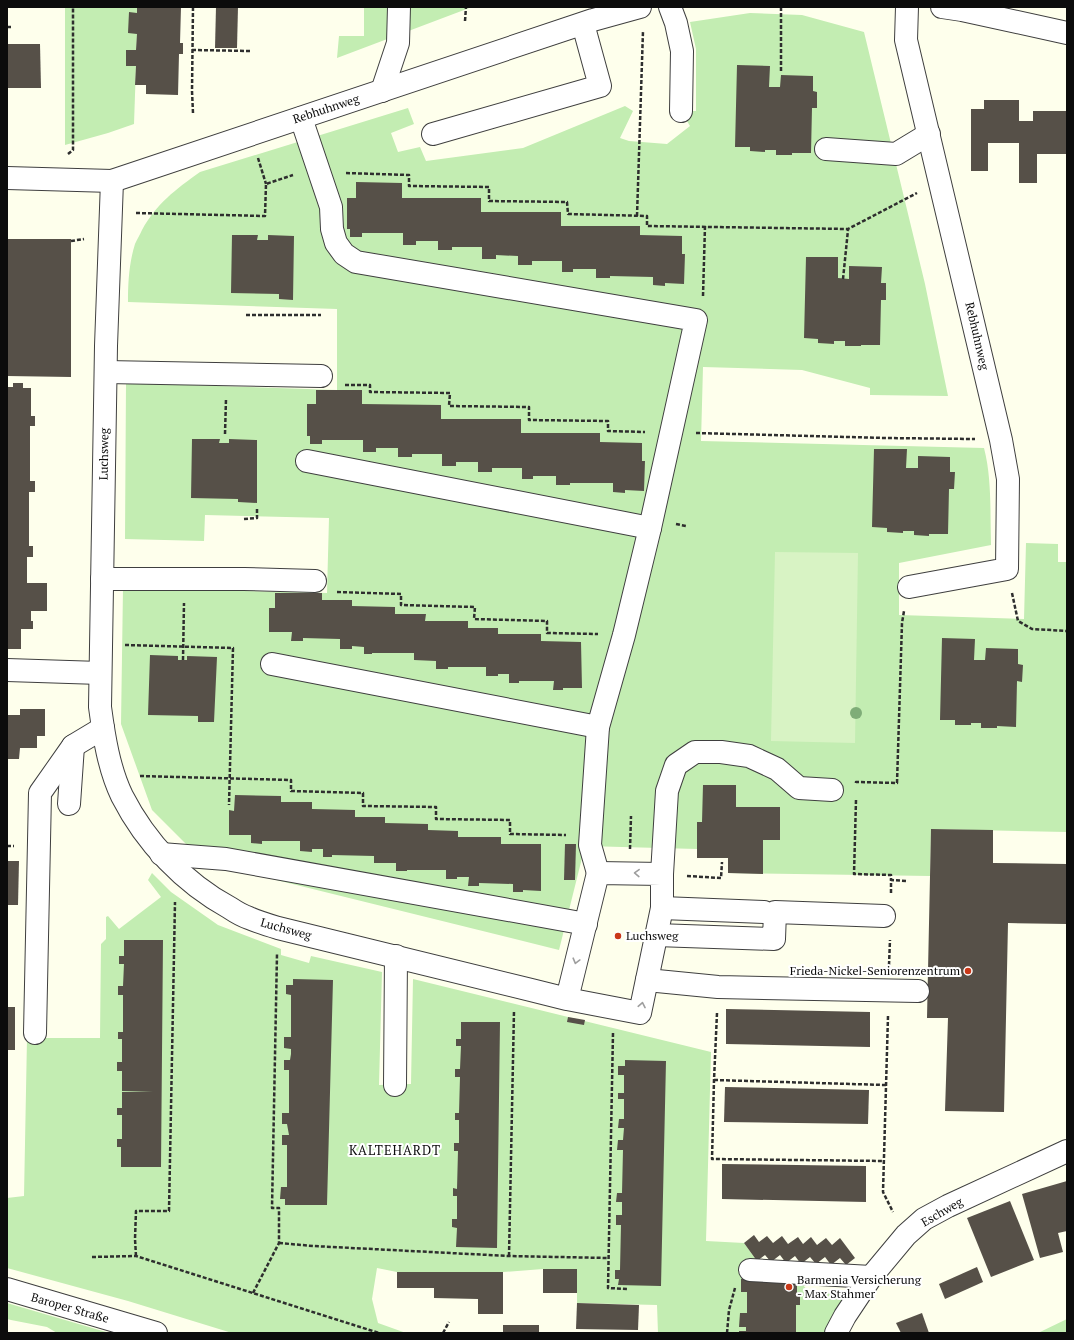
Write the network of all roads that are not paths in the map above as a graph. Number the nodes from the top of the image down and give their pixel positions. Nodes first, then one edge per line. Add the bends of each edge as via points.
1 (399, 7) edge
2 (639, 7) edge
3 (670, 7) edge
4 (907, 7) edge
5 (942, 7) edge
6 (994, 12) edge
7 (583, 24) junction
8 (1067, 33) edge
9 (382, 91) junction
10 (681, 111) dead end
11 (300, 118) junction
12 (433, 134) dead end
13 (929, 134) junction
14 (826, 149) dead end
15 (7, 178) edge
16 (112, 181) junction
17 (106, 372) junction
18 (320, 376) road end
19 (307, 461) dead end
20 (650, 528) junction
21 (102, 579) junction
22 (314, 581) road end
23 (909, 587) road end
24 (272, 664) dead end
25 (7, 670) edge
26 (100, 673) junction
27 (598, 726) junction
28 (103, 728) junction
29 (72, 746) junction
30 (832, 790) dead end
31 (69, 804) dead end
32 (169, 861) junction
33 (598, 873) junction
34 (662, 874) junction
35 (662, 908) junction
36 (764, 912) dead end
37 (884, 916) dead end
38 (586, 924) junction
39 (656, 935) junction
40 (396, 956) junction
41 (647, 980) junction
42 (918, 991) dead end
43 (566, 999) junction
44 (35, 1033) dead end
45 (395, 1085) dead end
46 (1067, 1151) edge
47 (750, 1270) road end
48 (871, 1277) junction
49 (7, 1289) edge
50 (156, 1333) edge
51 (836, 1333) edge

1 - 9 street via 398,43
2 - 7 street, Rebhuhnweg
3 - 10 street via 682,51
4 - 13 street, Rebhuhnweg via 906,40
5 - 6 street
6 - 8 street
7 - 9 street, Rebhuhnweg
7 - 12 street via 600,86
9 - 11 street, Rebhuhnweg
11 - 16 street, Rebhuhnweg
11 - 20 street via 331,207 332,229 336,243 344,254 356,262 696,320
13 - 14 street via 896,154
13 - 23 street, Rebhuhnweg via 1008,479 1007,569
15 - 16 street, Rebhuhnweg
16 - 17 street, Luchsweg
17 - 18 street
17 - 21 street, Luchsweg
19 - 20 street
20 - 27 street via 624,635
21 - 22 street
21 - 26 street, Luchsweg
24 - 27 street
25 - 26 street
26 - 28 street, Luchsweg
27 - 33 street via 590,835 590,845
28 - 29 street
28 - 32 street, Luchsweg via 114,776 122,795 139,824
29 - 31 street
29 - 44 street via 40,793
30 - 34 street, Luchsweg via 799,788 776,769 749,756 695,752 676,765 667,791
32 - 38 street via 226,859
32 - 40 street, Luchsweg via 212,898 248,918 278,928
34 -> 33 street
33 - 38 street
34 - 35 street, Luchsweg
35 - 36 street
35 - 39 street, Luchsweg
37 - 39 street via 775,912 774,939
38 -> 43 street
39 - 41 street, Luchsweg
40 - 43 street, Luchsweg
40 - 45 street
41 - 42 street via 718,987
43 -> 41 street, Luchsweg via 640,1013
46 - 48 street, Eschweg via 948,1206 924,1220 906,1235
47 - 48 street
48 - 51 street, Eschweg
49 - 50 street, Baroper Straße

